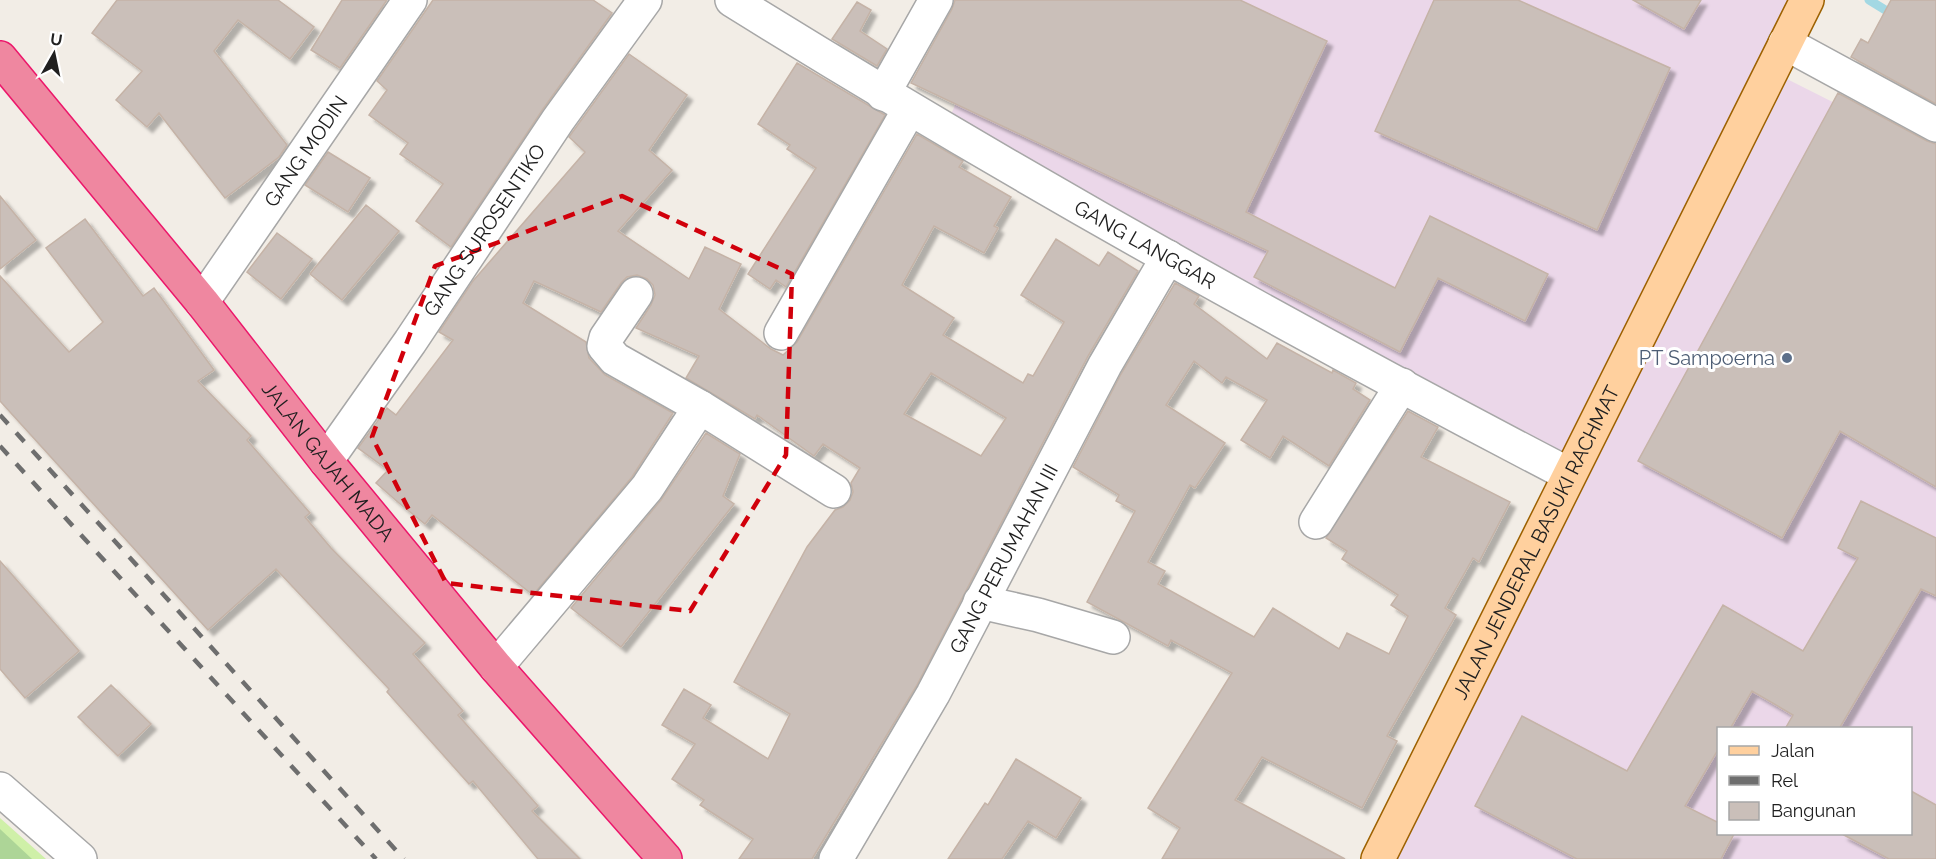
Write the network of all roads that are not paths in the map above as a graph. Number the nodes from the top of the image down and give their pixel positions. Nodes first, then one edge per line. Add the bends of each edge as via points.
1 (411, 0) edge
2 (645, 0) edge
3 (732, 0) edge
4 (936, 0) edge
5 (1805, 3) edge
6 (1785, 43) junction
7 (0, 58) edge
8 (896, 102) junction
9 (1936, 125) edge
10 (1168, 257) junction
11 (636, 294) dead end
12 (202, 302) junction
13 (781, 333) dead end
14 (1402, 385) junction
15 (700, 408) junction
16 (326, 461) junction
17 (1568, 474) junction
18 (834, 490) dead end
19 (1316, 522) dead end
20 (980, 602) junction
21 (1113, 637) dead end
22 (496, 667) junction
23 (0, 789) edge
24 (80, 859) edge
25 (665, 859) edge
26 (836, 859) edge
27 (1378, 859) edge

1 - 12 street, GANG MODIN
2 - 16 street, GANG SUROSENTIKO via 558,120
3 - 8 street, GANG LANGGAR
4 - 8 street
5 - 6 main road, JALAN JENDERAL BASUKI RACHMAT
6 - 9 street
6 - 17 main road, JALAN JENDERAL BASUKI RACHMAT
7 - 12 highway, JALAN GAJAH MADA
8 - 10 street, GANG LANGGAR
8 - 13 street
10 - 14 street, GANG LANGGAR
10 - 20 street, GANG PERUMAHAN III via 1105,365
11 - 15 street via 604,346 615,358
12 - 16 highway, JALAN GAJAH MADA
14 - 17 street, GANG LANGGAR
14 - 19 street
15 - 18 street
15 - 22 street via 647,488
16 - 22 highway, JALAN GAJAH MADA
17 - 27 main road, JALAN JENDERAL BASUKI RACHMAT
20 - 21 street
20 - 26 street, GANG PERUMAHAN III via 933,694
22 - 25 highway, JALAN GAJAH MADA
23 - 24 street

